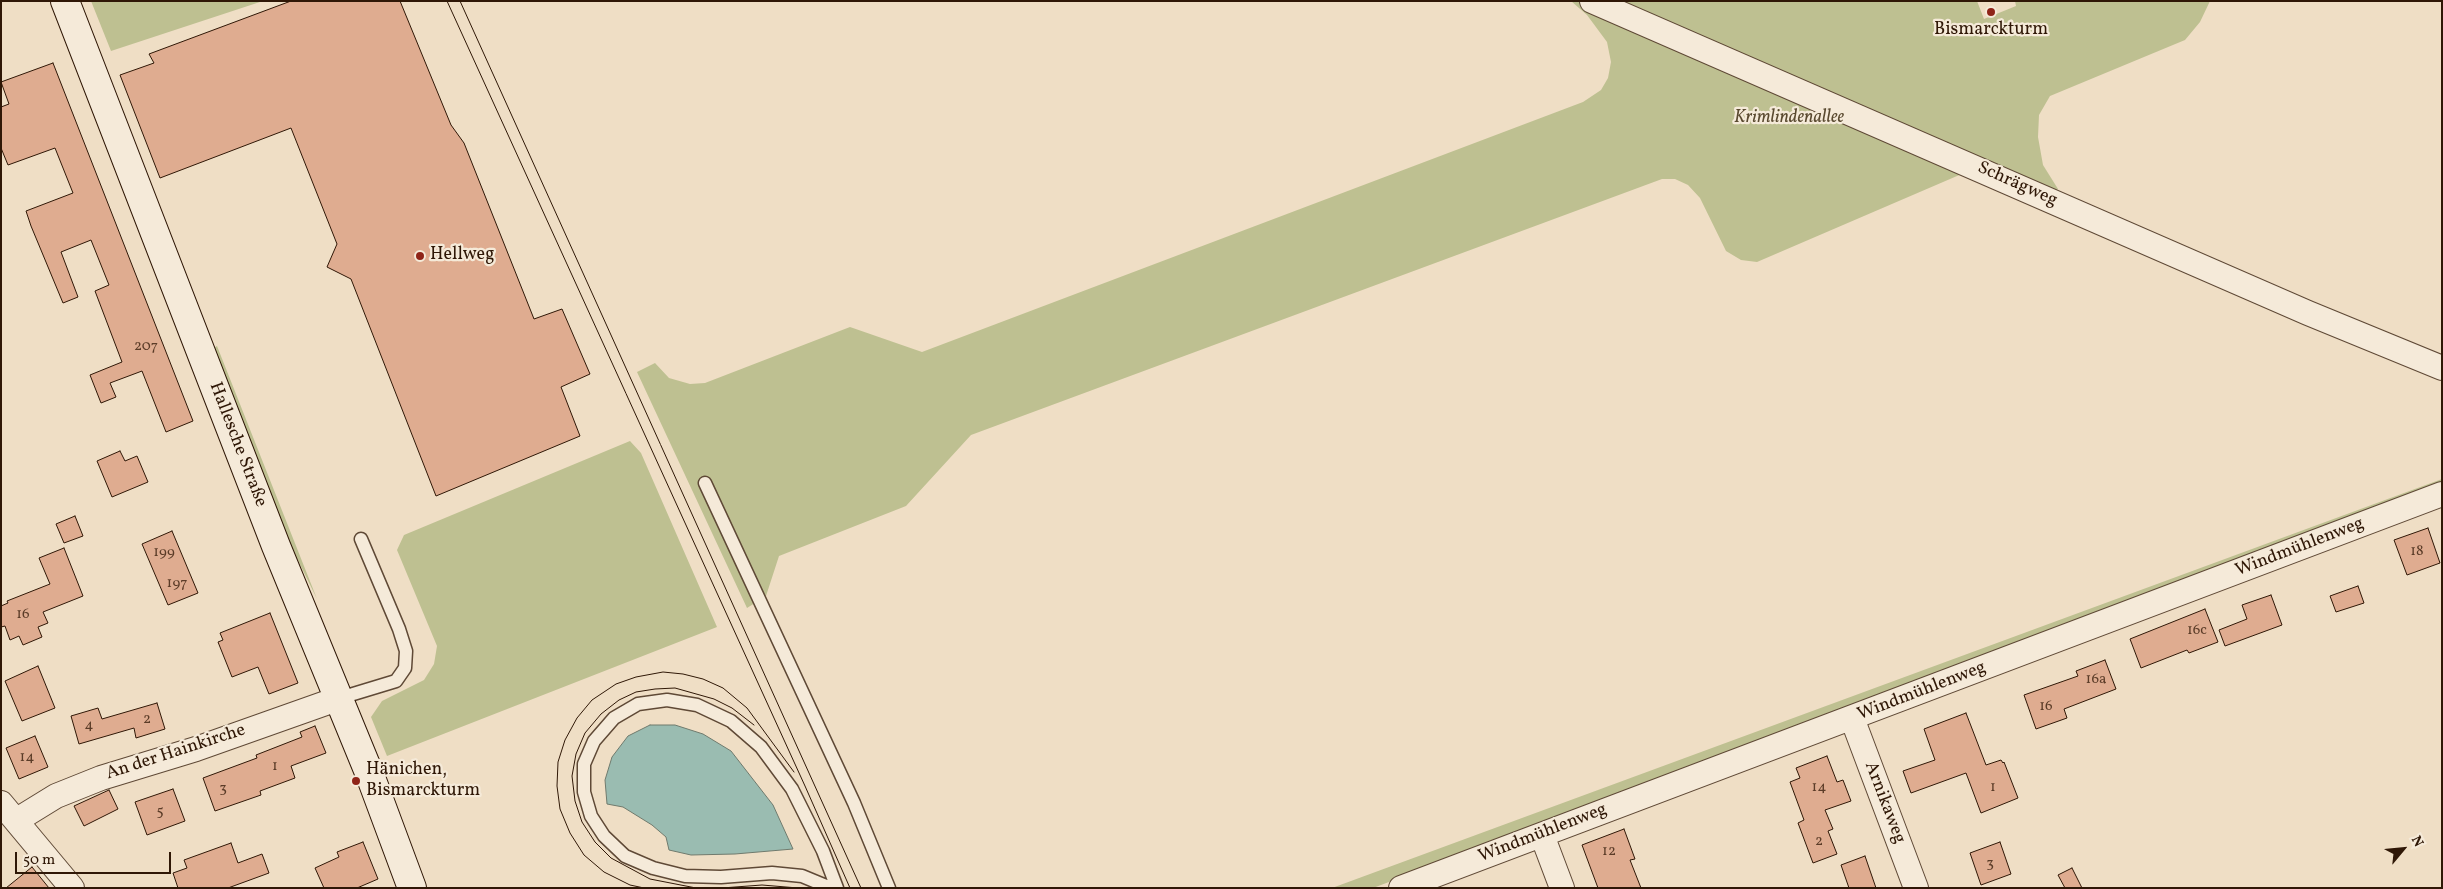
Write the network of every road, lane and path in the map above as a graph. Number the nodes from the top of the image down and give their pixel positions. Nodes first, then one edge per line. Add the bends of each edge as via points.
1 (65, 1) edge
2 (1592, 1) edge
3 (2442, 368) edge
4 (706, 483) dead end
5 (2442, 494) edge
6 (361, 539) dead end
7 (340, 698) junction
8 (1852, 718) junction
9 (9, 811) edge
10 (1542, 835) junction
11 (72, 888) edge
12 (412, 888) edge
13 (831, 888) edge
14 (837, 888) edge
15 (888, 888) edge
16 (1401, 888) edge
17 (1562, 888) edge
18 (1916, 888) edge

1 - 7 street, Hallesche Straße via 273,537
2 - 3 street, Schrägweg via 2308,313
4 - 15 lane via 854,803
5 - 8 street, Windmühlenweg
6 - 7 lane via 399,629 406,651 405,668 396,681
7 - 9 street, An der Hainkirche
7 - 12 street, Hallesche Straße
8 - 10 street, Windmühlenweg
8 - 18 street, Arnikaweg
9 - 11 street
10 - 16 street, Windmühlenweg
10 - 17 street
13 - 14 lane via 802,876 772,873 685,876 653,868 625,856 604,836 588,808 584,792 584,764 594,741 614,718 638,704 667,700 697,705 731,722 761,746 792,789 823,850

